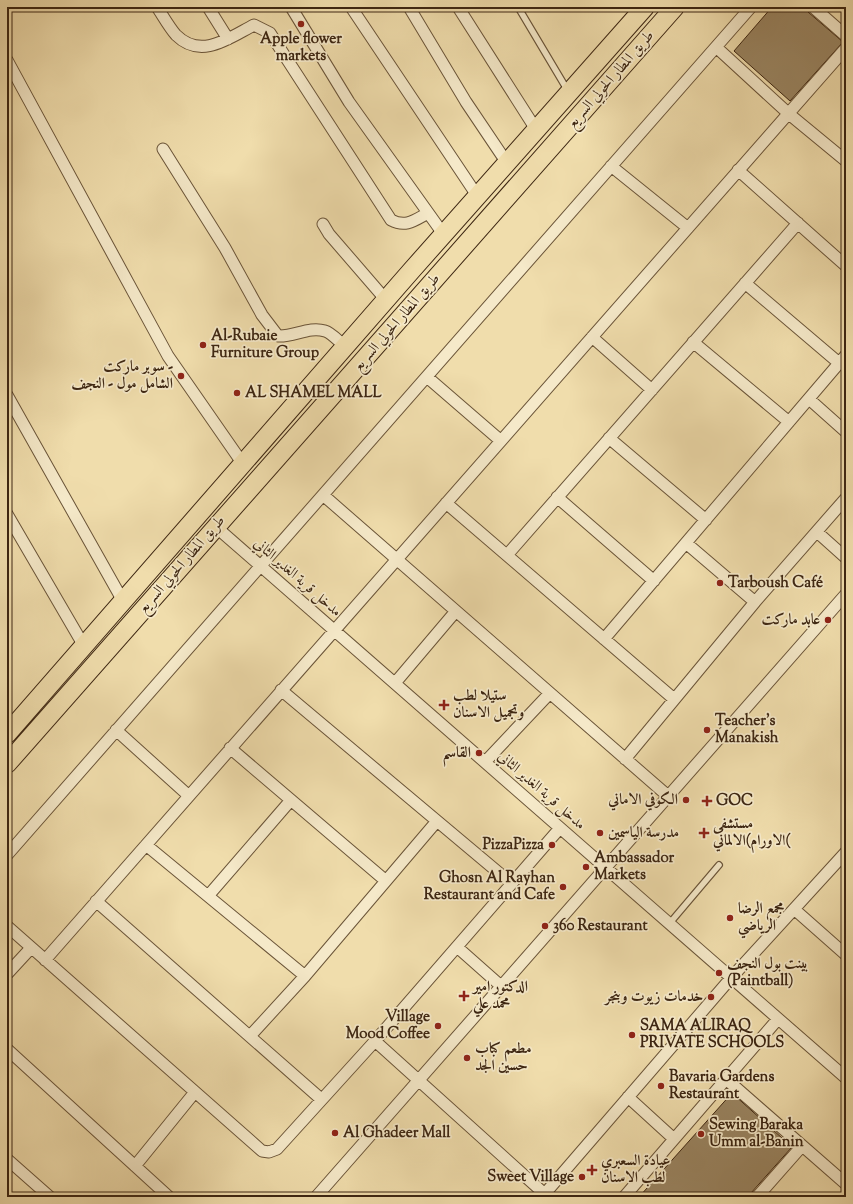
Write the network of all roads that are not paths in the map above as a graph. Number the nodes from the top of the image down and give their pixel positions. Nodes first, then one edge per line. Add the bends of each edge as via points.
1 (157, 7) edge
2 (208, 7) edge
3 (291, 7) edge
4 (351, 7) edge
5 (408, 7) edge
6 (458, 7) edge
7 (518, 7) edge
8 (645, 7) edge
9 (675, 7) edge
10 (752, 7) edge
11 (813, 7) edge
12 (846, 36) edge
13 (228, 39) junction
14 (716, 47) junction
15 (846, 48) edge
16 (7, 60) edge
17 (569, 93) junction
18 (789, 114) junction
19 (536, 131) junction
20 (163, 150) dead end
21 (846, 161) edge
22 (507, 163) junction
23 (612, 166) junction
24 (738, 170) junction
25 (478, 197) junction
26 (428, 213) junction
27 (798, 223) junction
28 (323, 224) dead end
29 (688, 228) junction
30 (444, 235) junction
31 (846, 266) edge
32 (411, 271) junction
33 (745, 283) junction
34 (428, 287) junction
35 (382, 305) junction
36 (395, 326) junction
37 (592, 338) junction
38 (694, 342) junction
39 (346, 347) junction
40 (843, 359) edge
41 (427, 377) junction
42 (652, 390) junction
43 (7, 395) edge
44 (809, 399) junction
45 (789, 422) junction
46 (846, 432) edge
47 (609, 438) junction
48 (500, 441) junction
49 (243, 464) junction
50 (323, 495) junction
51 (557, 497) junction
52 (846, 498) edge
53 (446, 503) junction
54 (7, 514) edge
55 (706, 520) junction
56 (216, 527) junction
57 (817, 532) junction
58 (686, 543) junction
59 (507, 555) junction
60 (846, 558) edge
61 (397, 559) junction
62 (260, 566) junction
63 (654, 581) junction
64 (846, 594) edge
65 (123, 601) junction
66 (755, 602) junction
67 (456, 611) junction
68 (334, 630) junction
69 (604, 639) junction
70 (84, 646) junction
71 (395, 683) junction
72 (281, 690) junction
73 (550, 693) junction
74 (674, 699) junction
75 (116, 730) junction
76 (7, 734) edge
77 (230, 748) junction
78 (625, 759) junction
79 (485, 762) junction
80 (7, 764) edge
81 (189, 796) junction
82 (668, 796) junction
83 (291, 800) junction
84 (437, 821) junction
85 (560, 828) junction
86 (146, 845) junction
87 (846, 852) edge
88 (7, 855) edge
89 (719, 865) dead end
90 (605, 868) junction
91 (386, 881) junction
92 (511, 883) junction
93 (208, 896) junction
94 (96, 901) junction
95 (794, 909) junction
96 (670, 924) junction
97 (7, 926) edge
98 (457, 947) junction
99 (31, 948) junction
100 (844, 950) edge
101 (44, 960) junction
102 (7, 974) edge
103 (305, 976) junction
104 (731, 978) junction
105 (501, 986) junction
106 (778, 1019) junction
107 (250, 1036) junction
108 (375, 1041) junction
109 (7, 1049) edge
110 (846, 1078) edge
111 (726, 1079) junction
112 (419, 1080) junction
113 (195, 1092) junction
114 (628, 1097) junction
115 (321, 1099) junction
116 (674, 1139) junction
117 (802, 1146) junction
118 (7, 1159) edge
119 (135, 1166) junction
120 (846, 1184) edge
121 (545, 1196) edge
122 (50, 1197) edge
123 (169, 1197) edge
124 (316, 1197) edge
125 (624, 1197) edge
126 (757, 1197) edge

1 - 13 street via 176,35 198,48
2 - 13 street
3 - 26 street via 349,102
4 - 25 street
5 - 22 street
6 - 19 street
7 - 17 lane
8 - 17 highway, طريق المطار الحولي السريع
9 - 34 highway, طريق المطار الحولي السريع
10 - 14 street
11 - 12 street
13 - 26 street via 254,25 270,33 391,220 406,224
14 - 18 street
14 - 23 street
15 - 18 street
16 - 49 street via 168,356
17 - 19 highway, طريق المطار الحولي السريع
18 - 21 street
18 - 24 street
19 - 22 highway, طريق المطار الحولي السريع
20 - 39 street via 225,248 262,315 278,336 289,336 305,330 326,331
22 - 25 highway, طريق المطار الحولي السريع
23 - 29 street
23 - 41 street
24 - 27 street
24 - 29 street
25 - 30 highway, طريق المطار الحولي السريع
26 - 30 street
27 - 31 street
27 - 33 street
28 - 35 street
29 - 37 street
30 - 32 highway, طريق المطار الحولي السريع
32 - 34 highway via 417,282
32 - 35 highway, طريق المطار الحولي السريع
33 - 38 street
33 - 40 street
34 - 36 highway, طريق المطار الحولي السريع
35 - 36 highway
35 - 39 highway, طريق المطار الحولي السريع
36 - 56 highway, طريق المطار الحولي السريع
37 - 42 street
37 - 48 street
38 - 42 street
38 - 45 street
39 - 49 highway, طريق المطار الحولي السريع
40 - 44 street
41 - 48 street
41 - 50 street
42 - 47 street
43 - 65 street
44 - 45 street
44 - 46 street
45 - 55 street
47 - 51 street
47 - 55 street
48 - 53 street
49 - 65 highway, طريق المطار الحولي السريع
50 - 61 street
50 - 62 street
51 - 59 street
51 - 63 street
52 - 57 street
53 - 59 street
53 - 61 street
54 - 70 street
55 - 58 street
56 - 62 street, مدخل قرية الغدير الثاني
56 - 80 highway, طريق المطار الحولي السريع
57 - 60 street
57 - 66 street
58 - 63 street
58 - 66 street
59 - 69 street
61 - 67 street
61 - 68 street
62 - 68 street, مدخل قرية الغدير الثاني
62 - 75 street
63 - 69 street
64 - 82 street
65 - 70 highway, طريق المطار الحولي السريع
66 - 74 street
67 - 71 street
67 - 73 street
68 - 71 street, مدخل قرية الغدير الثاني
68 - 72 street
69 - 74 street
70 - 76 highway, طريق المطار الحولي السريع
71 - 79 street, مدخل قرية الغدير الثاني
72 - 77 street
72 - 84 street
73 - 78 street
73 - 79 street
74 - 78 street
75 - 81 street
75 - 88 street
77 - 81 street
77 - 83 street
78 - 82 street
79 - 85 street, مدخل قرية الغدير الثاني
81 - 86 street
82 - 90 street
83 - 91 street
83 - 93 street
84 - 91 street
84 - 92 street
85 - 90 street, مدخل قرية الغدير الثاني
85 - 92 street
86 - 93 street
86 - 94 street
87 - 95 street
89 - 96 lane
90 - 96 street, مدخل قرية الغدير الثاني
90 - 105 street
91 - 103 street
92 - 98 street
93 - 103 street
94 - 101 street
94 - 107 street
95 - 100 street
95 - 104 street
96 - 104 street, مدخل قرية الغدير الثاني
97 - 99 street
98 - 105 street
98 - 108 street
99 - 101 street
99 - 102 street
101 - 113 street
103 - 107 street
104 - 106 street, مدخل قرية الغدير الثاني
104 - 114 street
105 - 112 street
106 - 110 street, مدخل قرية الغدير الثاني
106 - 111 street
107 - 115 street
108 - 112 street
108 - 115 street
109 - 119 street
111 - 116 street
111 - 117 street
112 - 121 street
112 - 124 street
113 - 115 street via 262,1151 269,1152 277,1149
113 - 119 street
114 - 116 street
114 - 121 street
116 - 125 street
117 - 120 street
117 - 126 street
118 - 122 street
119 - 123 street

